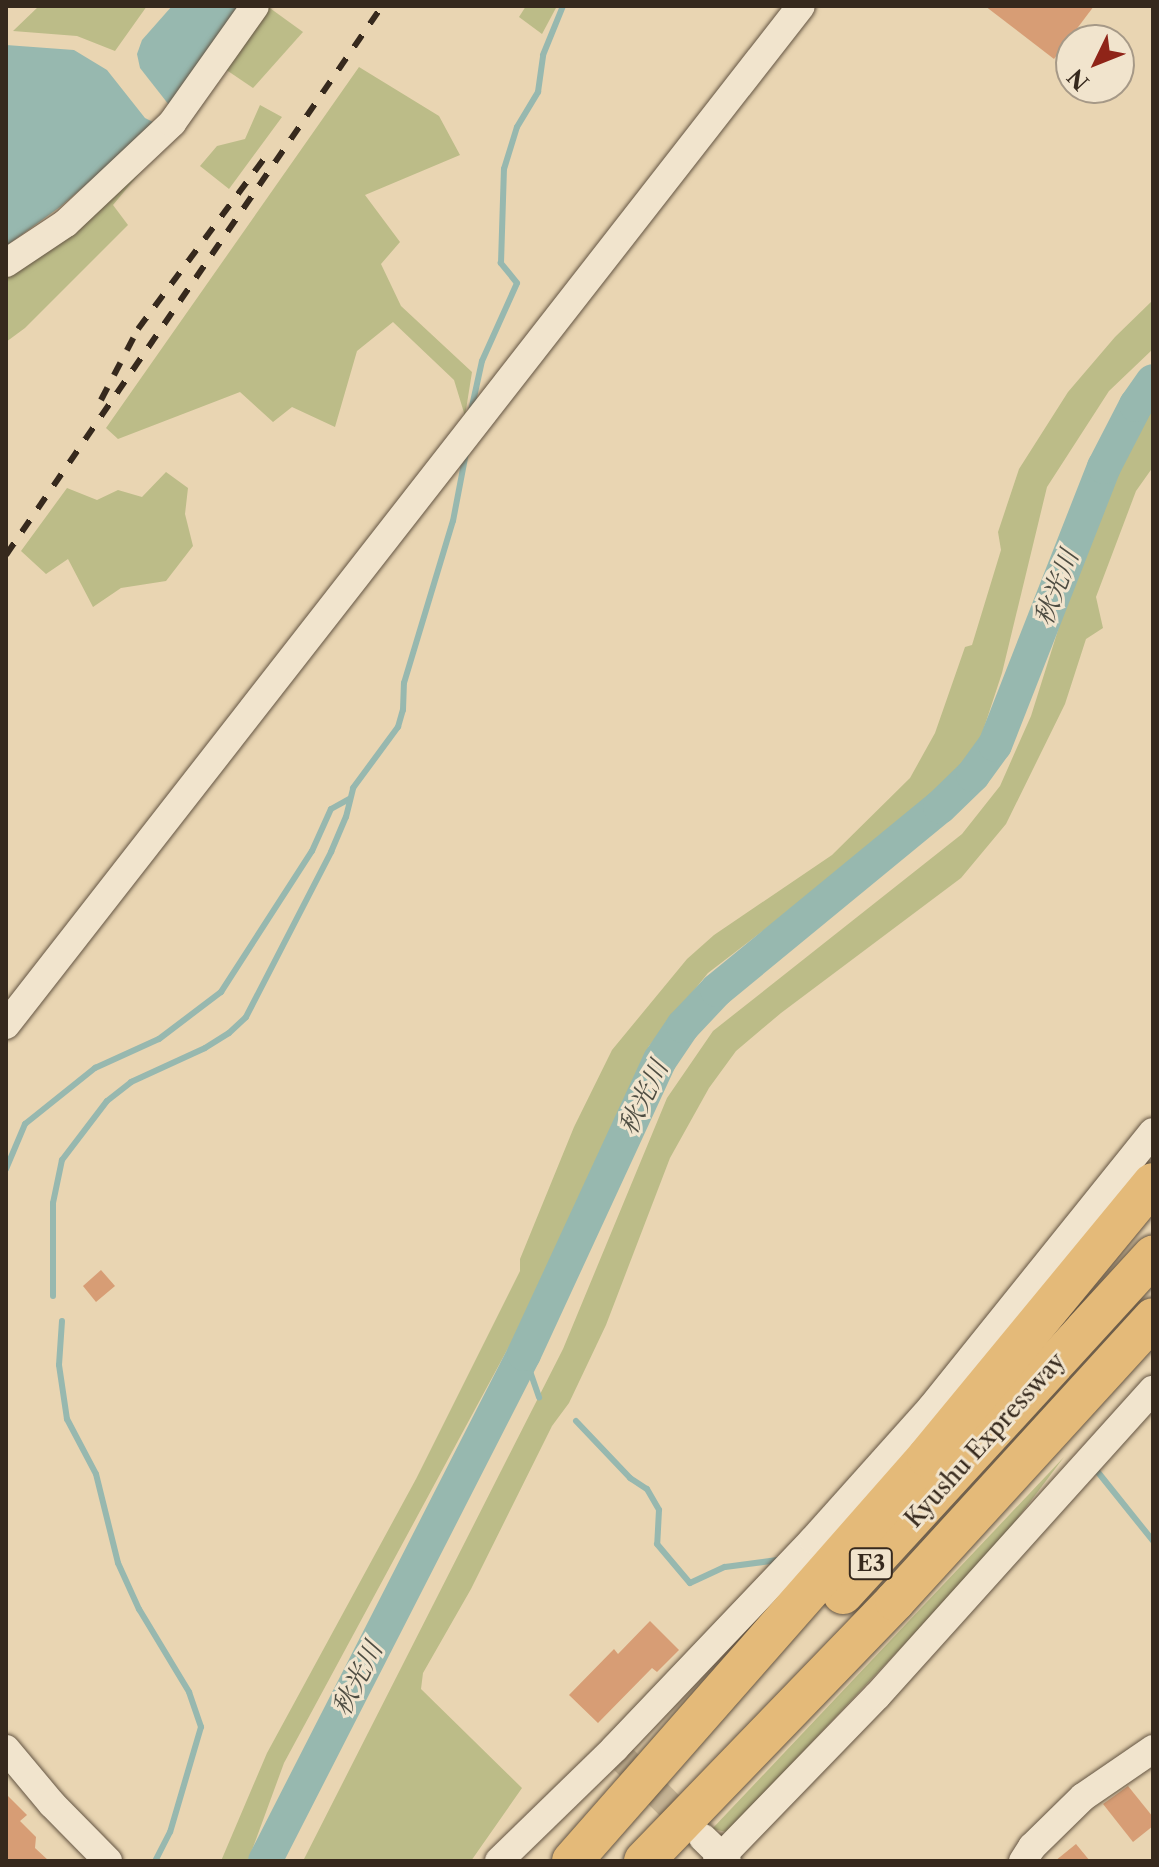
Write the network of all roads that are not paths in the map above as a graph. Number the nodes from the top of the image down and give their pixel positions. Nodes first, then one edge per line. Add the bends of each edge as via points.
1 (255, 6) edge
2 (801, 6) edge
3 (6, 263) edge
4 (6, 1025) edge
5 (1153, 1132) edge
6 (1153, 1183) edge
7 (1153, 1256) edge
8 (1153, 1318) edge
9 (1153, 1390) edge
10 (6, 1749) edge
11 (1153, 1749) edge
12 (717, 1854) edge
13 (108, 1861) edge
14 (499, 1861) edge
15 (572, 1861) edge
16 (579, 1861) edge
17 (644, 1861) edge
18 (1023, 1861) edge

1 - 3 street via 172,123 66,223
2 - 4 street
5 - 14 street via 931,1408 813,1540 618,1754
6 - 15 highway via 917,1469
7 - 16 highway, Kyushu Expressway / E3 via 778,1665
8 - 17 highway, Kyushu Expressway / E3 via 895,1601
9 - 12 street via 877,1696
10 - 13 street
11 - 18 street via 1083,1797

